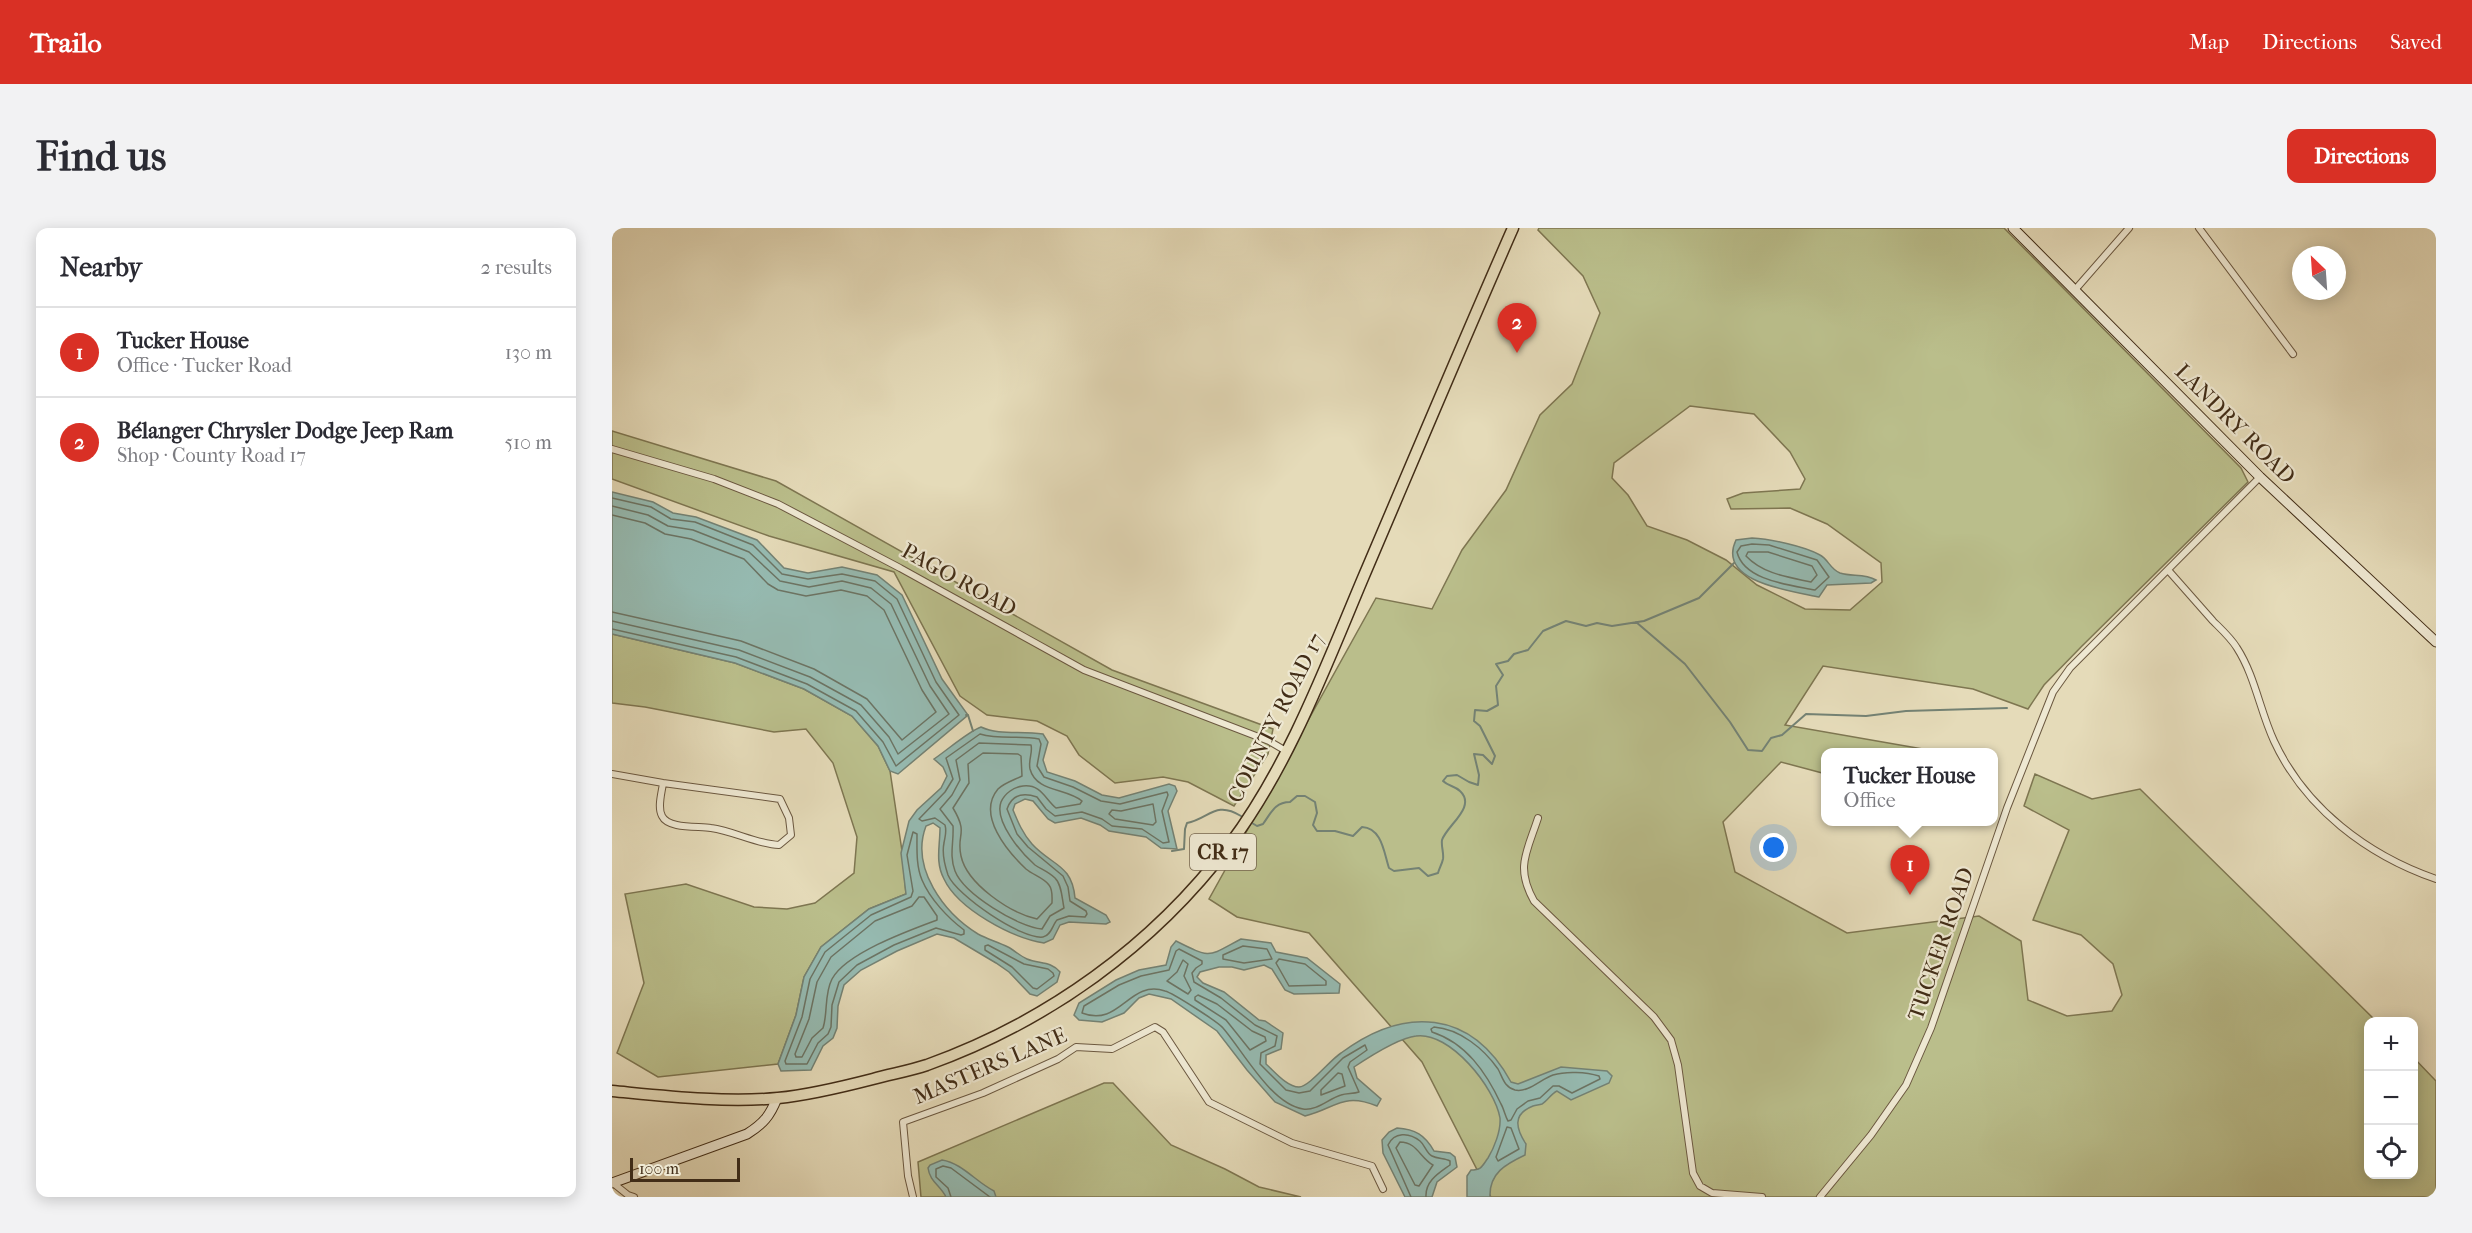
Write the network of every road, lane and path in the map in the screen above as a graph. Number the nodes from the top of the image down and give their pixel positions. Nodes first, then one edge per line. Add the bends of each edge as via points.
1 (1513, 228) edge
2 (2013, 228) edge
3 (2129, 228) edge
4 (2199, 228) edge
5 (2074, 291) junction
6 (2293, 354) dead end
7 (612, 450) edge
8 (2260, 477) junction
9 (2168, 570) junction
10 (2436, 642) edge
11 (1286, 751) junction
12 (612, 774) edge
13 (663, 783) junction
14 (1538, 818) dead end
15 (2436, 879) edge
16 (612, 1091) edge
17 (777, 1098) junction
18 (612, 1183) edge
19 (1383, 1189) dead end
20 (634, 1197) edge
21 (913, 1197) edge
22 (1762, 1197) edge
23 (1820, 1197) edge

1 - 11 main road, COUNTY ROAD 17 / CR 17 via 1323,674
2 - 5 main road, LANDRY ROAD
3 - 5 street
4 - 6 street
5 - 8 main road, LANDRY ROAD
7 - 11 street, PAGO ROAD via 714,479 778,504 1084,670
8 - 9 street, TUCKER ROAD
8 - 10 main road, LANDRY ROAD
9 - 15 street via 2237,646 2275,743 2288,767 2322,810 2363,845
9 - 23 street, TUCKER ROAD via 2070,668 2053,692 2007,808 1931,1028 1906,1085
11 - 17 main road, COUNTY ROAD 17 / CR 17 via 1257,803 1201,880 1170,914 1101,972 994,1038 924,1065 850,1085
12 - 13 street
13 - 13 street via 780,799 789,818 791,835 779,845 765,844 714,828 669,823 660,808
14 - 22 street via 1523,866 1524,885 1533,901 1654,1017 1671,1040 1678,1065 1692,1173 1700,1186 1712,1193
16 - 17 main road, COUNTY ROAD 17 / CR 17 via 691,1098
17 - 18 main road via 769,1117 747,1134
18 - 20 street
19 - 21 street, MASTERS LANE via 1372,1167 1292,1143 1209,1102 1163,1032 1155,1027 1112,1049 1076,1047 983,1093 903,1122

